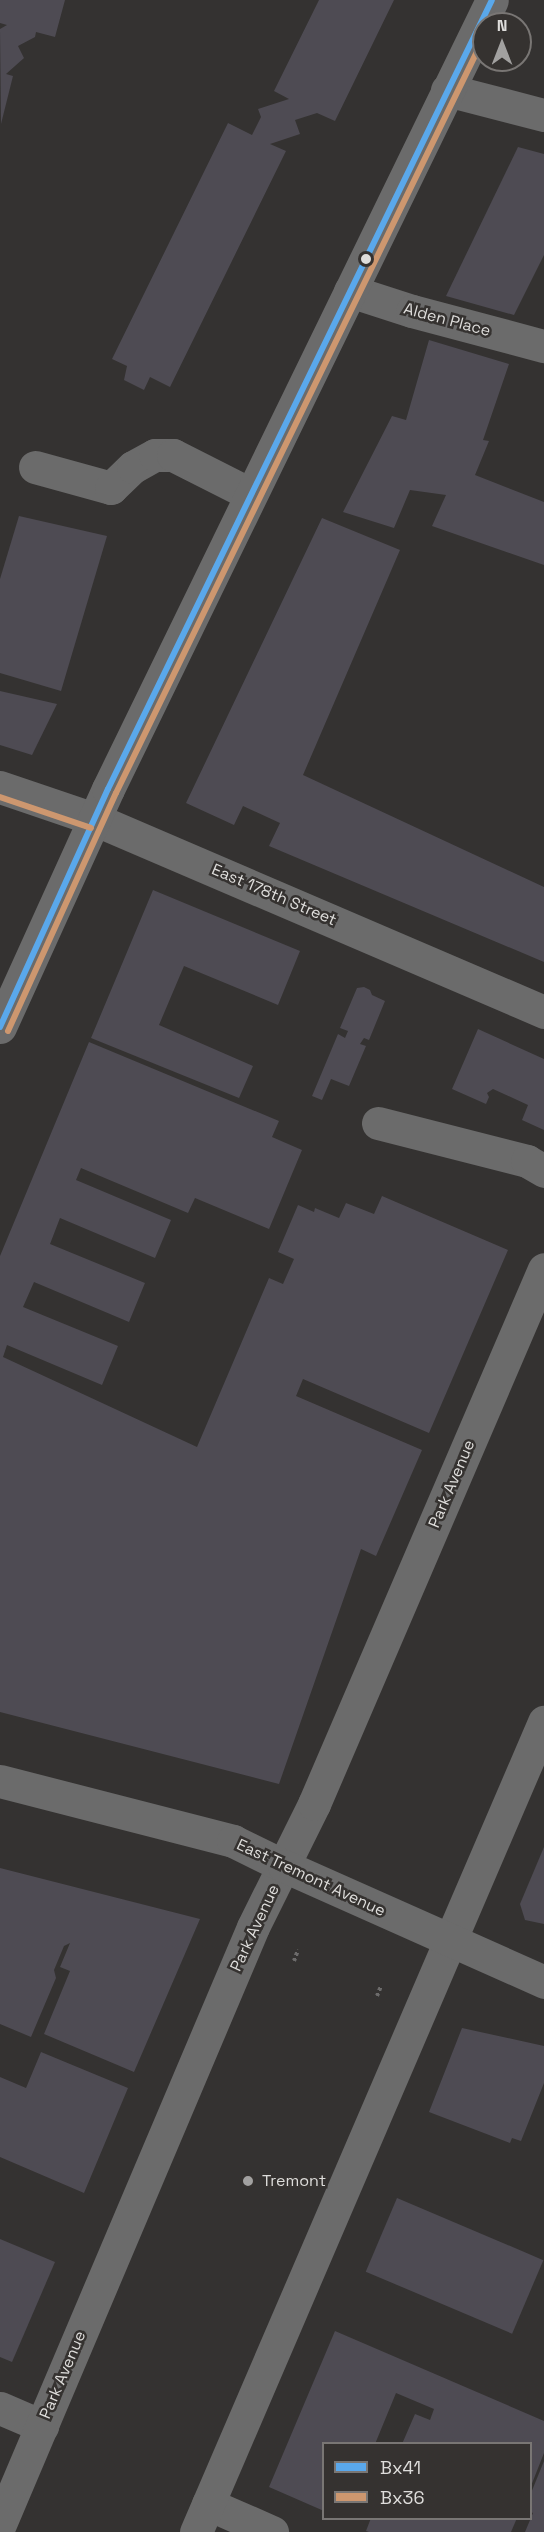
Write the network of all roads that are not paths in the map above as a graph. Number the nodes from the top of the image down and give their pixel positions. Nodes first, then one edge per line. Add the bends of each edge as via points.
1 (492, 0) edge
2 (447, 90) junction
3 (544, 115) edge
4 (350, 291) junction
5 (544, 346) edge
6 (35, 467) dead end
7 (250, 494) junction
8 (0, 787) edge
9 (94, 819) junction
10 (544, 1012) edge
11 (0, 1027) edge
12 (378, 1123) dead end
13 (544, 1171) edge
14 (544, 1269) edge
15 (544, 1722) edge
16 (0, 1781) edge
17 (284, 1866) junction
18 (450, 1941) junction
19 (544, 1982) edge
20 (0, 2408) edge
21 (42, 2426) junction
22 (202, 2518) edge
23 (0, 2524) edge
24 (272, 2532) edge

1 - 2 street
2 - 3 street
2 - 4 street
4 - 5 street, Alden Place
4 - 7 street
6 - 7 street via 111,488 133,467 155,455 173,455
7 - 9 street
8 - 9 street, East 178th Street
9 - 10 street, East 178th Street
9 - 11 street
12 - 13 street via 527,1161
14 - 17 street, Park Avenue
15 - 18 street
16 - 17 street, East Tremont Avenue via 233,1840
17 - 18 street, East Tremont Avenue
17 - 21 street, Park Avenue via 253,1927
18 - 19 street, East Tremont Avenue
18 - 22 street
20 - 21 street
21 - 23 street, Park Avenue
22 - 24 street

